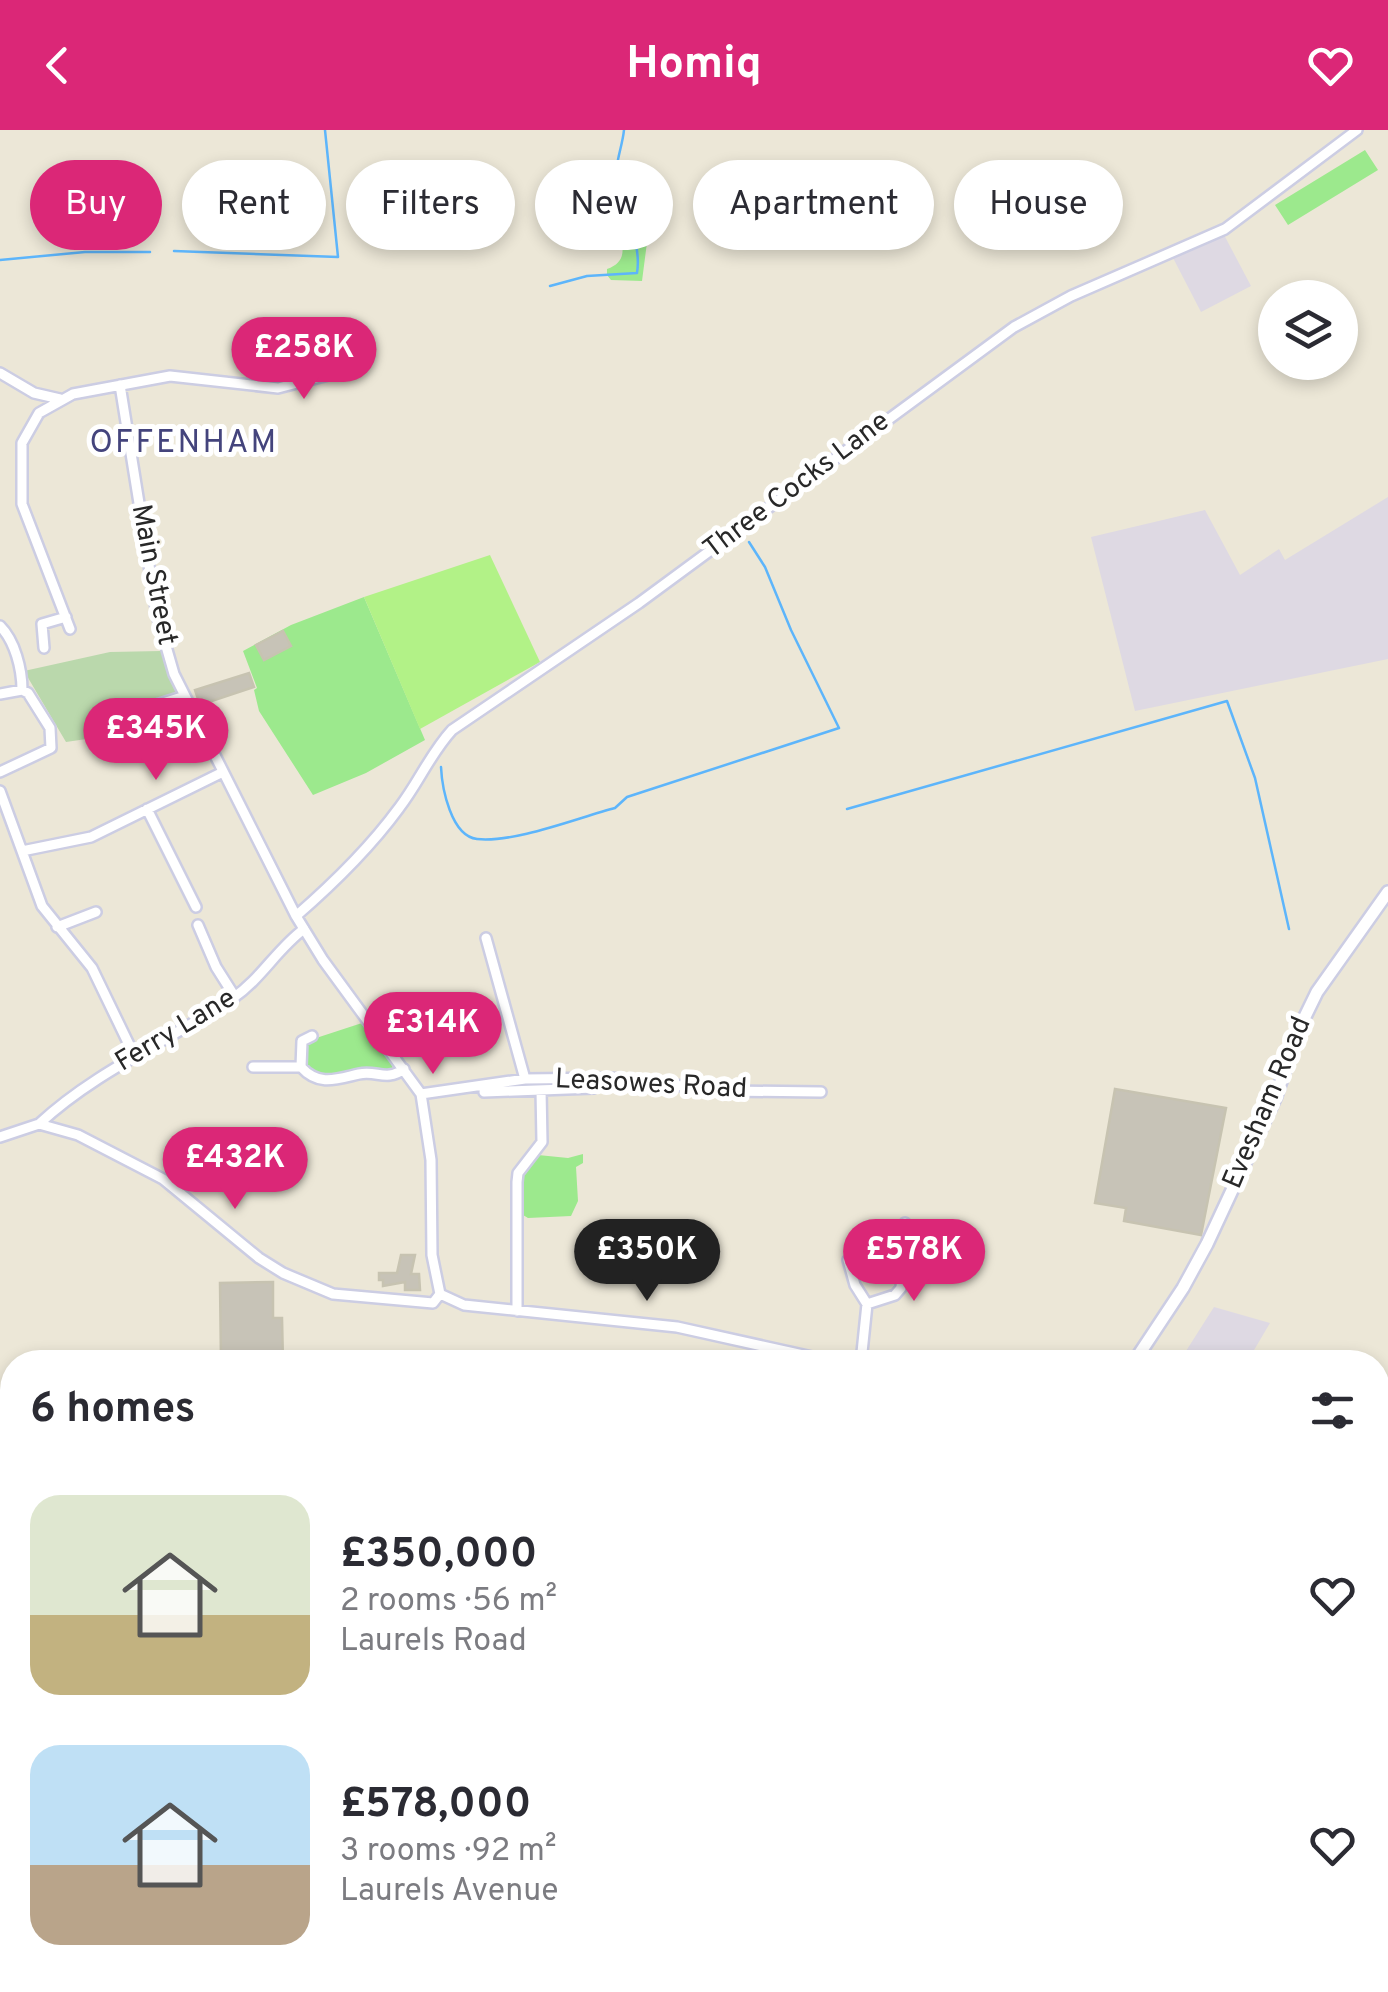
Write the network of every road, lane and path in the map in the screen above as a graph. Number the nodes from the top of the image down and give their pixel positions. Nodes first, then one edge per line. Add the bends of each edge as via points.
1 (1357, 130) edge
2 (340, 372) dead end
3 (0, 373) edge
4 (120, 386) junction
5 (34, 393) junction
6 (60, 399) junction
7 (39, 413) junction
8 (66, 617) junction
9 (0, 626) edge
10 (70, 630) dead end
11 (44, 648) dead end
12 (22, 690) junction
13 (0, 694) edge
14 (185, 696) junction
15 (149, 707) junction
16 (112, 719) dead end
17 (153, 720) dead end
18 (0, 772) edge
19 (222, 772) junction
20 (0, 791) edge
21 (147, 809) junction
22 (22, 851) junction
23 (1388, 892) edge
24 (196, 906) dead end
25 (96, 912) dead end
26 (296, 916) junction
27 (198, 924) dead end
28 (56, 927) junction
29 (304, 929) junction
30 (486, 938) dead end
31 (235, 997) junction
32 (303, 1038) dead end
33 (135, 1057) junction
34 (272, 1066) junction
35 (253, 1067) dead end
36 (301, 1067) junction
37 (404, 1069) junction
38 (273, 1079) dead end
39 (526, 1079) junction
40 (594, 1088) dead end
41 (540, 1090) junction
42 (484, 1092) dead end
43 (822, 1092) dead end
44 (421, 1094) junction
45 (40, 1124) junction
46 (0, 1137) edge
47 (905, 1224) dead end
48 (848, 1260) dead end
49 (440, 1294) junction
50 (867, 1304) junction
51 (518, 1311) junction
52 (781, 1350) edge
53 (862, 1350) edge
54 (1142, 1350) edge

1 - 26 street, Three Cocks Lane via 1224,228 1014,327 639,603 452,730 366,851
2 - 4 street via 278,388 170,376
3 - 5 street
4 - 6 street
4 - 14 street, Main Street via 157,615
5 - 6 street
5 - 7 street
6 - 7 street
7 - 8 street via 22,443 22,504
8 - 10 street
8 - 11 street via 42,624
9 - 12 street via 20,666
12 - 13 street
12 - 18 street via 50,728 52,743 42,755
14 - 15 street
14 - 19 street, Main Street
15 - 16 street
15 - 17 street
19 - 21 street
19 - 26 street, Main Street
20 - 22 street
21 - 22 street via 106,830
21 - 24 street
22 - 28 street
23 - 54 main road, Evesham Road via 1317,992 1208,1240
25 - 28 street
26 - 29 street, Main Street
27 - 31 street
28 - 33 street via 92,968
29 - 31 street, Ferry Lane
29 - 37 street, Main Street
30 - 39 street
31 - 33 street, Ferry Lane
32 - 36 street
33 - 45 street, Ferry Lane
34 - 35 street
34 - 36 street
34 - 38 street
36 - 37 street via 314,1079 339,1082 357,1074 393,1077
37 - 44 street, Main Street
39 - 43 street, Leasowes Road
39 - 44 street, Leasowes Road
40 - 41 street
41 - 42 street
41 - 51 street via 542,1142 517,1182
44 - 49 street, Main Street
45 - 46 street
45 - 49 street via 150,1171 259,1258 333,1294 433,1303
47 - 50 street via 901,1288
48 - 50 street
49 - 51 street via 464,1305
50 - 53 street
51 - 52 street via 677,1327

